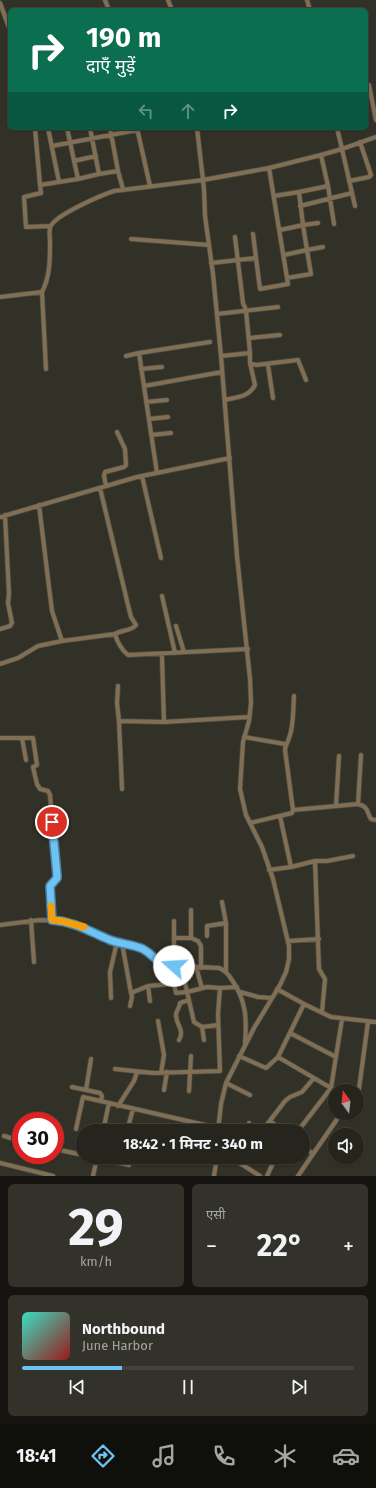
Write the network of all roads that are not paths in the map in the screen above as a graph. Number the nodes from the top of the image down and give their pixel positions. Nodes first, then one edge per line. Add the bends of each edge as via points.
1 (0, 3) edge
2 (8, 25) edge
3 (368, 85) dead end
4 (376, 120) edge
5 (34, 130) edge
6 (48, 130) edge
7 (67, 130) edge
8 (90, 130) edge
9 (110, 130) edge
10 (133, 130) edge
11 (137, 130) edge
12 (197, 130) edge
13 (337, 130) edge
14 (111, 135) junction
15 (376, 137) edge
16 (92, 138) junction
17 (360, 142) junction
18 (70, 143) junction
19 (52, 146) junction
20 (342, 149) junction
21 (322, 155) junction
22 (96, 156) junction
23 (74, 161) junction
24 (269, 168) junction
25 (118, 171) junction
26 (99, 174) junction
27 (78, 179) junction
28 (203, 180) junction
29 (349, 181) junction
30 (59, 182) junction
31 (40, 185) junction
32 (150, 186) junction
33 (328, 186) junction
34 (123, 189) junction
35 (299, 192) junction
36 (352, 193) junction
37 (274, 196) junction
38 (330, 199) junction
39 (300, 206) junction
40 (355, 206) dead end
41 (318, 223) dead end
42 (334, 224) dead end
43 (50, 226) junction
44 (303, 226) junction
45 (280, 230) junction
46 (253, 234) dead end
47 (235, 236) dead end
48 (131, 239) dead end
49 (209, 245) junction
50 (323, 247) dead end
51 (307, 250) junction
52 (284, 255) junction
53 (256, 258) junction
54 (238, 260) junction
55 (211, 262) junction
56 (287, 278) junction
57 (42, 292) junction
58 (0, 297) edge
59 (278, 308) dead end
60 (246, 310) junction
61 (217, 314) junction
62 (280, 335) dead end
63 (250, 338) junction
64 (210, 342) dead end
65 (139, 353) junction
66 (250, 353) junction
67 (126, 356) dead end
68 (221, 356) junction
69 (250, 362) junction
70 (268, 365) junction
71 (162, 366) dead end
72 (46, 369) dead end
73 (141, 369) junction
74 (222, 372) junction
75 (306, 380) dead end
76 (144, 386) junction
77 (273, 398) dead end
78 (167, 400) dead end
79 (225, 400) junction
80 (146, 402) junction
81 (168, 417) dead end
82 (149, 419) junction
83 (117, 432) dead end
84 (171, 433) dead end
85 (151, 435) junction
86 (230, 458) junction
87 (157, 472) junction
88 (142, 476) junction
89 (106, 486) junction
90 (100, 488) junction
91 (39, 505) junction
92 (5, 515) junction
93 (0, 517) edge
94 (161, 558) dead end
95 (162, 596) dead end
96 (176, 626) dead end
97 (0, 629) edge
98 (115, 634) junction
99 (62, 641) junction
100 (248, 649) junction
101 (184, 652) junction
102 (175, 653) junction
103 (162, 657) dead end
104 (0, 664) edge
105 (118, 686) dead end
106 (294, 696) dead end
107 (249, 717) junction
108 (119, 721) junction
109 (164, 722) junction
110 (244, 737) junction
111 (0, 738) edge
112 (22, 738) junction
113 (285, 744) junction
114 (361, 755) dead end
115 (339, 756) dead end
116 (26, 760) dead end
117 (122, 789) dead end
118 (358, 804) junction
119 (336, 806) junction
120 (293, 810) junction
121 (280, 816) junction
122 (376, 820) edge
123 (250, 823) junction
124 (353, 856) dead end
125 (315, 861) junction
126 (291, 867) junction
127 (269, 870) junction
128 (222, 902) dead end
129 (191, 910) dead end
130 (31, 920) junction
131 (52, 920) junction
132 (174, 921) dead end
133 (226, 923) junction
134 (0, 925) edge
135 (207, 936) dead end
136 (174, 938) junction
137 (191, 938) junction
138 (319, 939) junction
139 (288, 941) junction
140 (117, 942) junction
141 (122, 943) junction
142 (34, 962) dead end
143 (174, 966) junction
144 (184, 967) junction
145 (199, 967) junction
146 (226, 972) junction
147 (148, 986) junction
148 (237, 987) junction
149 (202, 988) junction
150 (220, 988) junction
151 (278, 989) junction
152 (187, 992) junction
153 (240, 992) junction
154 (131, 993) junction
155 (111, 998) dead end
156 (272, 998) junction
157 (150, 1000) dead end
158 (189, 1000) junction
159 (304, 1004) junction
160 (130, 1006) dead end
161 (322, 1012) junction
162 (342, 1019) junction
163 (158, 1021) dead end
164 (368, 1022) junction
165 (376, 1022) edge
166 (218, 1025) junction
167 (202, 1027) junction
168 (290, 1033) junction
169 (180, 1040) dead end
170 (204, 1040) dead end
171 (245, 1045) junction
172 (191, 1056) dead end
173 (239, 1056) junction
174 (278, 1057) junction
175 (336, 1057) junction
176 (91, 1059) dead end
177 (115, 1070) dead end
178 (190, 1071) junction
179 (220, 1071) junction
180 (137, 1072) junction
181 (167, 1072) junction
182 (231, 1072) junction
183 (161, 1073) junction
184 (314, 1078) junction
185 (226, 1082) junction
186 (332, 1084) edge
187 (360, 1084) edge
188 (328, 1086) edge
189 (72, 1087) dead end
190 (86, 1090) junction
191 (164, 1090) dead end
192 (189, 1091) dead end
193 (328, 1092) edge
194 (250, 1095) dead end
195 (101, 1101) junction
196 (110, 1103) junction
197 (118, 1106) junction
198 (133, 1109) junction
199 (337, 1120) edge
200 (270, 1121) junction
201 (77, 1124) edge
202 (105, 1124) edge
203 (129, 1124) edge
204 (194, 1124) edge
205 (219, 1124) edge
206 (268, 1124) edge
207 (274, 1124) edge
208 (303, 1124) edge
209 (4, 1136) dead end
210 (12, 1138) edge
211 (64, 1150) edge
212 (310, 1152) edge
213 (76, 1153) edge
214 (313, 1154) junction
215 (0, 1163) edge
216 (96, 1164) edge
217 (124, 1164) edge
218 (216, 1164) edge
219 (242, 1164) edge
220 (272, 1164) edge
221 (129, 1165) dead end
222 (53, 1176) edge
223 (93, 1176) edge
224 (214, 1176) edge
225 (260, 1176) edge
226 (267, 1176) edge
227 (298, 1176) edge

1 - 2 street
3 - 4 street
5 - 31 street
6 - 19 street
7 - 18 street
8 - 16 street
9 - 14 street
10 - 14 street
11 - 32 street
12 - 28 street
13 - 20 street
14 - 16 street
14 - 25 street
15 - 17 street
16 - 18 street
16 - 22 street
17 - 20 street
17 - 29 street via 372,175
18 - 19 street
18 - 23 street
19 - 30 street
20 - 21 street
20 - 29 street
21 - 24 street
21 - 33 street
22 - 23 street
22 - 26 street
23 - 27 street
24 - 28 street
24 - 37 street
25 - 26 street
25 - 34 street
26 - 27 street
27 - 30 street
28 - 32 street
28 - 49 street
29 - 36 street
30 - 31 street
31 - 43 street via 41,193 24,197 26,227
32 - 34 street
33 - 35 street
33 - 38 street
34 - 43 street via 100,196 62,216
35 - 37 street
35 - 39 street
36 - 38 street
36 - 40 street
37 - 45 street
38 - 39 street
38 - 42 street
39 - 44 street
41 - 44 street
43 - 57 street via 48,276
44 - 45 street
44 - 51 street
45 - 52 street
46 - 53 street
47 - 54 street
48 - 49 street
49 - 55 street
50 - 51 street
51 - 52 street
51 - 56 street via 311,274
52 - 56 street
53 - 54 street
53 - 56 street via 260,289 288,284
54 - 55 street
54 - 60 street
55 - 61 street
57 - 58 street
57 - 72 street
59 - 60 street
60 - 61 street
60 - 63 street
61 - 68 street
62 - 63 street
63 - 66 street
64 - 65 street
65 - 67 street
65 - 73 street
66 - 68 street
66 - 69 street
68 - 74 street
69 - 70 street via 256,366
69 - 79 street via 255,385 253,389 245,396
70 - 75 street via 298,360
70 - 77 street
71 - 73 street
73 - 76 street
74 - 76 street
74 - 79 street
76 - 80 street
78 - 80 street
79 - 86 street
80 - 82 street
81 - 82 street
82 - 85 street
83 - 89 street via 125,449 126,465 105,472
84 - 85 street
85 - 87 street
86 - 87 street
86 - 100 street via 237,556
87 - 88 street
88 - 89 street
88 - 94 street
89 - 90 street
90 - 91 street
90 - 98 street via 131,617 136,625
91 - 92 street
91 - 99 street via 52,611
92 - 93 street
92 - 97 street via 8,603 12,623
95 - 102 street
96 - 101 street
98 - 99 street
98 - 102 street via 128,654
99 - 104 street via 38,646 18,658
100 - 101 street
100 - 107 street via 251,703
101 - 102 street
103 - 109 street
105 - 108 street
106 - 113 street via 289,738
107 - 109 street
107 - 110 street
108 - 109 street
108 - 117 street
110 - 113 street
110 - 123 street via 240,790
111 - 112 street
112 - 116 street
112 - 131 street via 33,738 37,765 33,767 37,784 50,795 57,875 50,886
113 - 120 street
114 - 118 street
115 - 119 street
118 - 119 street
118 - 122 street via 364,806 372,819
119 - 120 street
120 - 121 street via 292,813
121 - 123 street
121 - 126 street
123 - 127 street
124 - 125 street
125 - 126 street
125 - 138 street
126 - 127 street
127 - 139 street
128 - 133 street
129 - 137 street
130 - 131 street
130 - 134 street
130 - 142 street
131 - 140 street via 80,926
132 - 136 street
133 - 135 street via 207,926
133 - 146 street
136 - 137 street
136 - 143 street
137 - 145 street via 198,941 201,946
138 - 139 street
138 - 161 street via 319,969 325,983
139 - 151 street via 289,959
140 - 141 street
140 - 155 street via 110,972
141 - 143 street via 143,950 164,965
141 - 154 street
143 - 144 street
144 - 145 street
144 - 152 street
145 - 146 street via 219,968
145 - 149 street
146 - 148 street
147 - 152 street via 172,984 176,993
147 - 154 street
147 - 157 street
148 - 150 street
148 - 153 street
149 - 150 street
149 - 152 street
150 - 166 street
151 - 156 street
151 - 159 street
152 - 158 street
153 - 156 street
153 - 171 street via 245,1010
154 - 160 street
156 - 171 street
158 - 167 street via 194,1022
158 - 169 street via 180,1003 176,1013 182,1033
159 - 161 street
159 - 168 street
161 - 162 street
162 - 164 street
162 - 175 street
163 - 183 street via 164,1055
164 - 165 street
164 - 187 street
166 - 167 street
166 - 179 street
167 - 170 street
168 - 174 street
168 - 175 street
171 - 173 street
172 - 178 street
173 - 174 street via 266,1068
173 - 182 street
174 - 184 street
175 - 186 street
176 - 190 street
177 - 180 street
178 - 179 street
178 - 181 street
178 - 192 street
179 - 182 street
180 - 183 street
180 - 197 street
181 - 183 street
181 - 191 street
182 - 185 street
184 - 188 street
184 - 200 street via 302,1092 285,1101
185 - 194 street
185 - 205 street
189 - 190 street
190 - 195 street via 100,1093
193 - 208 street
195 - 196 street
195 - 201 street via 83,1097
196 - 197 street
196 - 202 street
197 - 198 street
198 - 203 street
198 - 204 street
199 - 214 street
200 - 206 street
200 - 207 street
209 - 210 street
211 - 213 street
212 - 214 street
214 - 227 street
215 - 222 street
216 - 223 street
217 - 221 street
218 - 224 street
219 - 225 street
220 - 226 street

